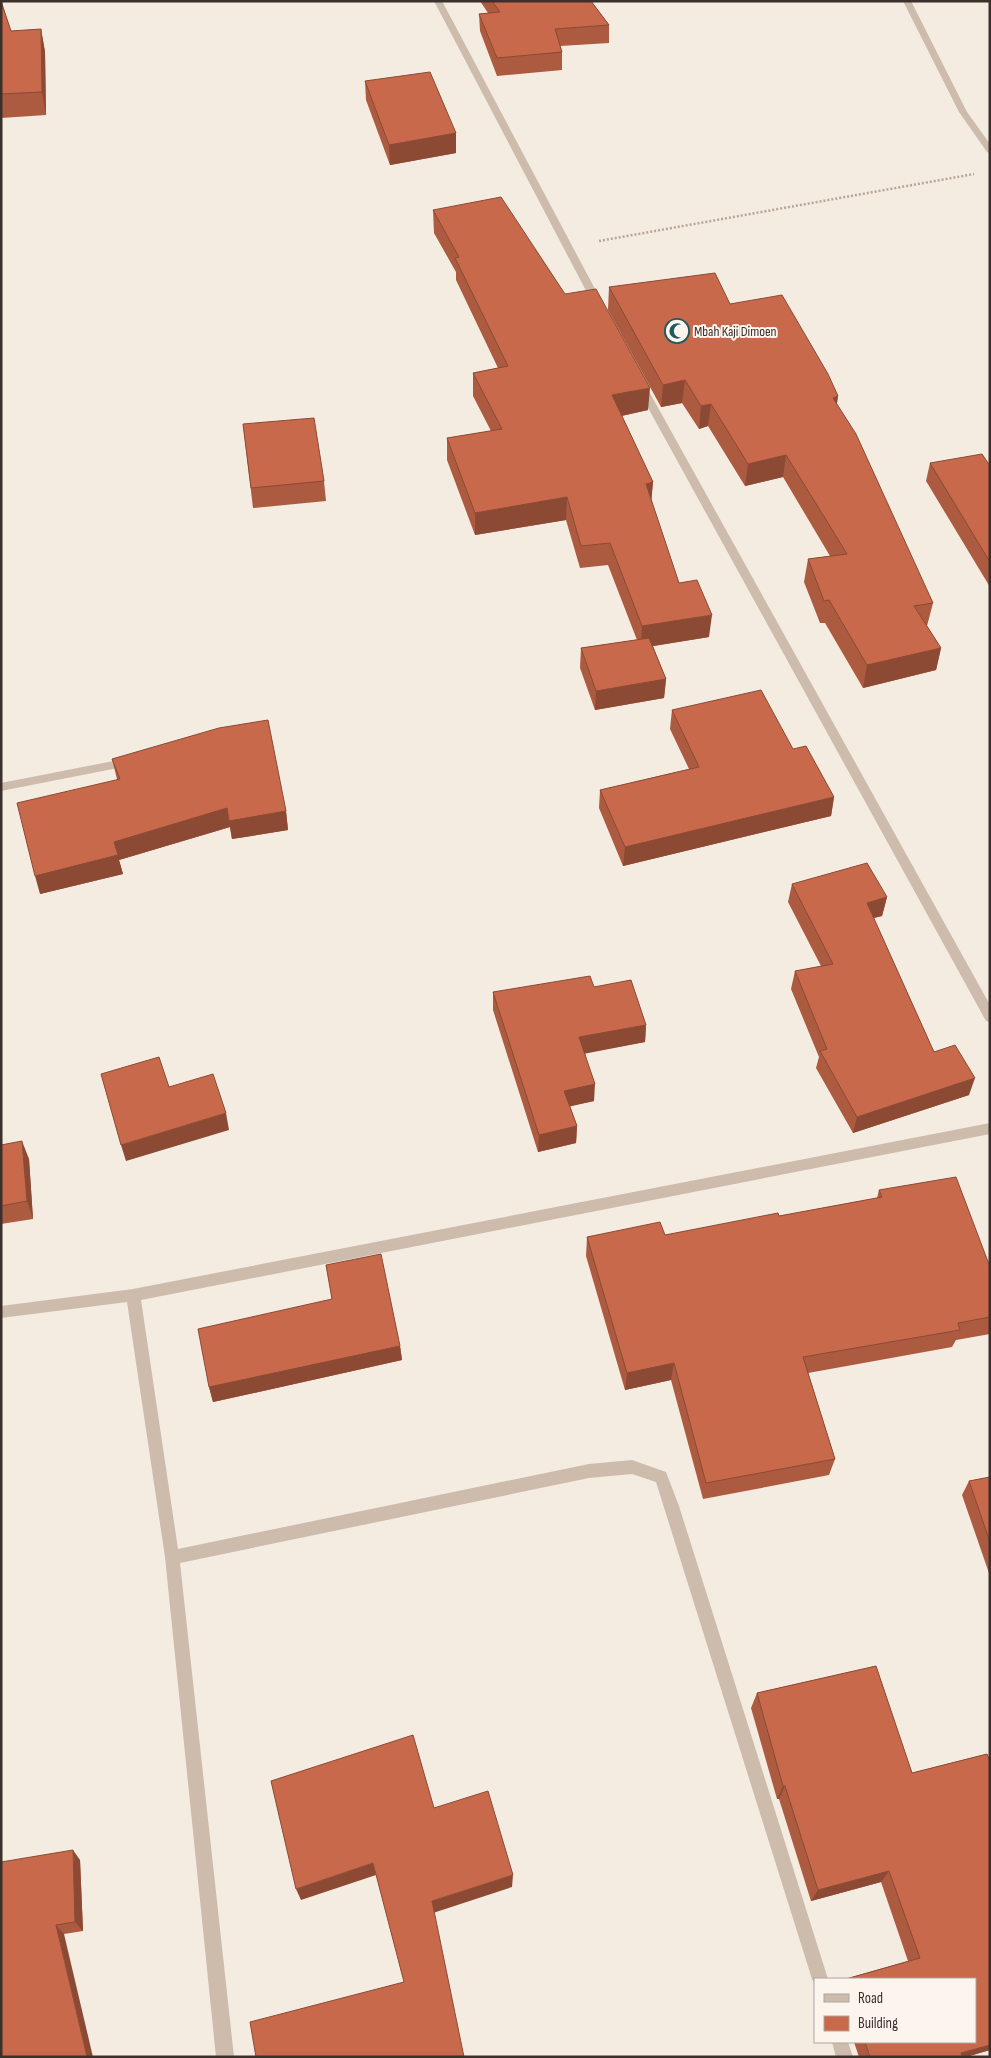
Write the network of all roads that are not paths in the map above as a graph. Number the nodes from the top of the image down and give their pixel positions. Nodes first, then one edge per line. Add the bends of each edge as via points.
1 (438, 1) edge
2 (907, 1) edge
3 (990, 150) edge
4 (604, 316) edge
5 (636, 376) edge
6 (145, 759) edge
7 (1, 787) edge
8 (990, 1017) edge
9 (990, 1128) edge
10 (133, 1295) junction
11 (1, 1312) edge
12 (172, 1557) junction
13 (820, 1978) edge
14 (840, 2043) edge
15 (225, 2057) edge
16 (845, 2057) edge

1 - 4 street
2 - 3 street via 963,112
5 - 8 street
6 - 7 street
9 - 10 street
10 - 11 street
10 - 12 street
12 - 13 street via 589,1471 632,1467 661,1477
12 - 15 street
14 - 16 street

